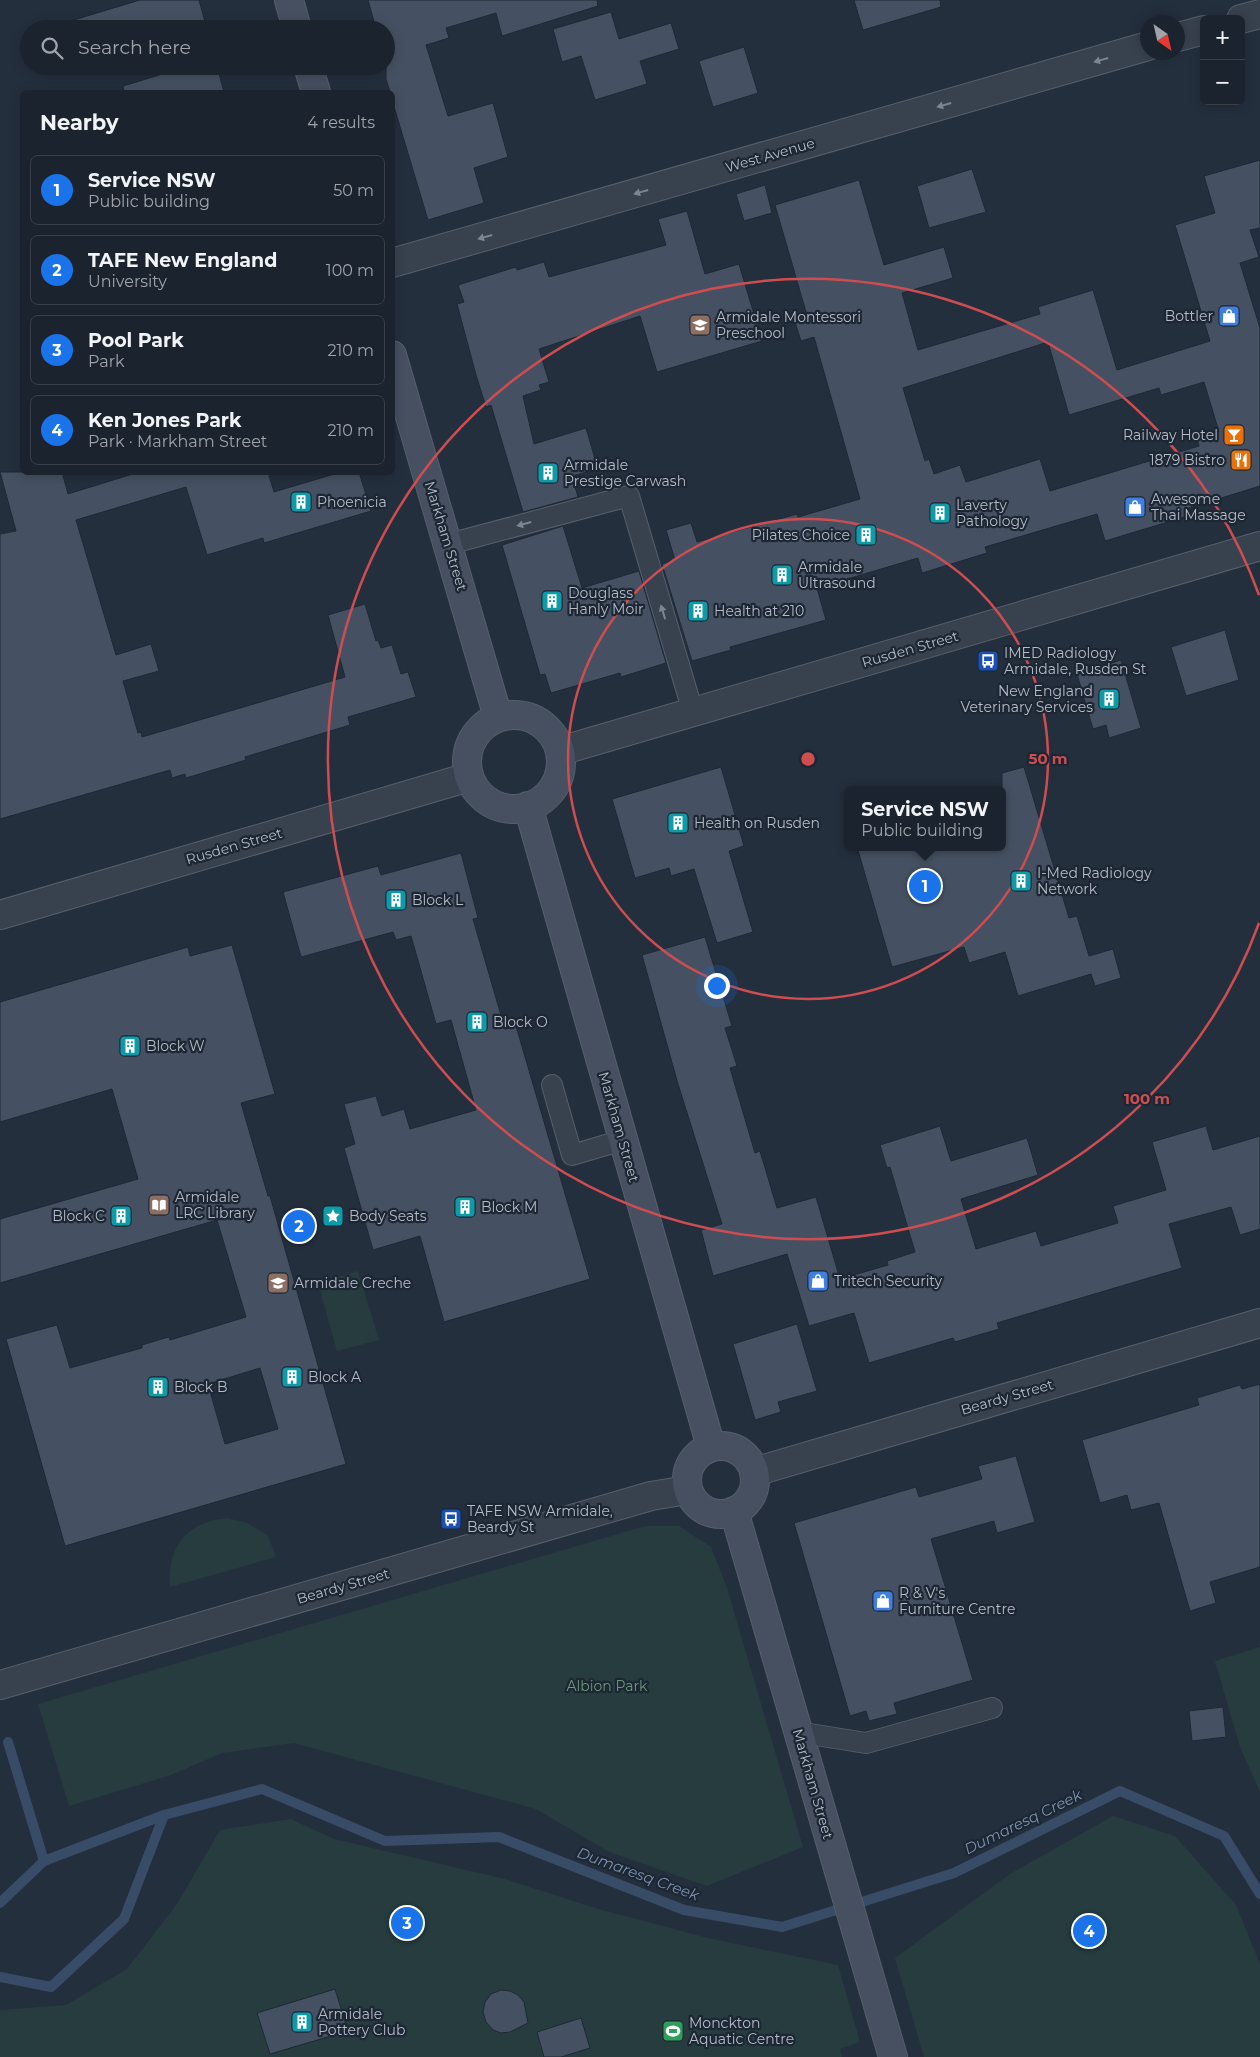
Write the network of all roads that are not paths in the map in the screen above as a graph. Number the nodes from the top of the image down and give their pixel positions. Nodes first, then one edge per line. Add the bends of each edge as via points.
1 (289, 0) edge
2 (1260, 14) edge
3 (1245, 18) edge
4 (295, 20) edge
5 (1200, 31) edge
6 (1185, 36) edge
7 (1140, 48) edge
8 (311, 75) edge
9 (315, 90) edge
10 (395, 262) edge
11 (395, 365) edge
12 (449, 544) junction
13 (1260, 546) edge
14 (693, 712) junction
15 (498, 717) junction
16 (560, 751) junction
17 (469, 777) junction
18 (528, 806) junction
19 (0, 915) edge
20 (552, 1085) dead end
21 (623, 1140) junction
22 (1260, 1323) edge
23 (711, 1447) junction
24 (754, 1472) junction
25 (687, 1490) junction
26 (734, 1511) junction
27 (0, 1685) edge
28 (992, 1708) dead end
29 (797, 1732) junction
30 (893, 2057) edge

1 - 4 street
2 - 3 street
5 - 6 street
7 -> 10 street, West Avenue
8 - 9 street
11 - 12 street, Markham Street
14 -> 12 lane via 629,496
12 - 15 street, Markham Street
13 - 14 street, Rusden Street
14 - 16 street, Rusden Street
15 - 16 street via 514,714 536,720 549,730
15 - 17 street via 480,729 470,743 467,758
16 - 18 street via 561,766 554,787 542,799
17 - 18 street via 485,799 506,808
17 - 19 street, Rusden Street
18 - 21 street, Markham Street
20 - 21 lane via 572,1155
21 - 23 street, Markham Street
22 - 24 street, Beardy Street
23 - 24 street via 727,1446 740,1451
23 - 25 street via 692,1461 686,1477
24 - 26 street via 751,1495
25 - 26 street via 696,1504 706,1511 722,1514
25 - 27 street, Beardy Street via 642,1499
26 - 29 street, Markham Street
28 - 29 lane via 866,1743
29 - 30 street, Markham Street

